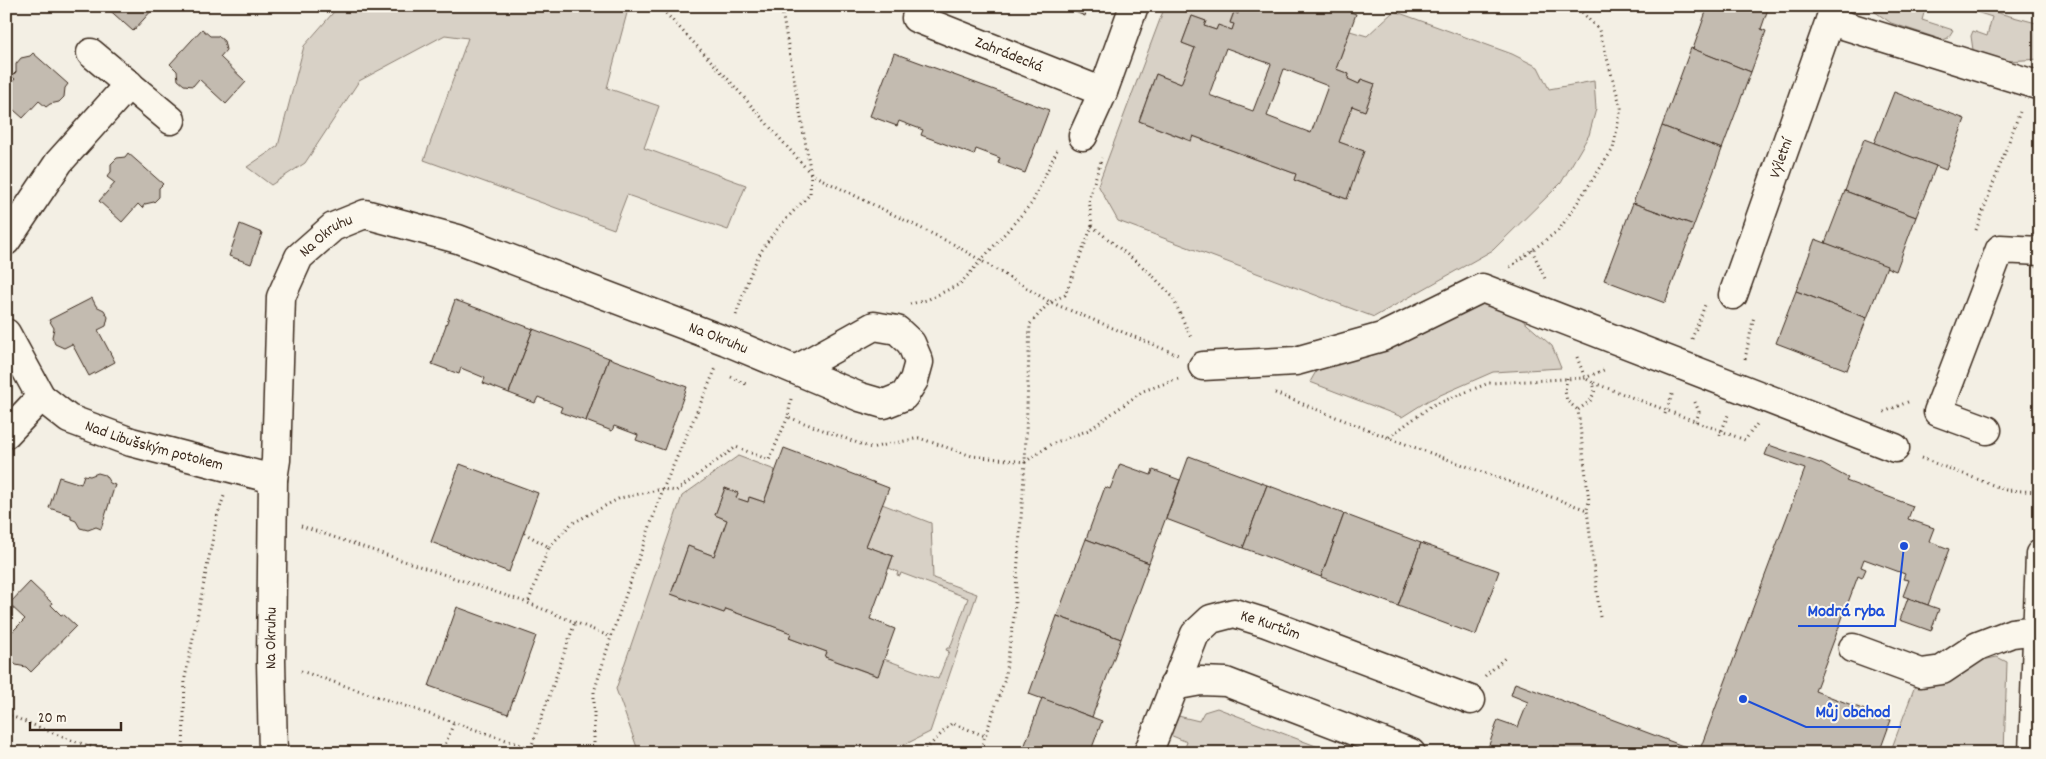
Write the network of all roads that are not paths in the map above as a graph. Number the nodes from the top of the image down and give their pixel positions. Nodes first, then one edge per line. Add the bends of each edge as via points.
1 (1134, 6) edge
2 (1833, 14) edge
3 (916, 18) dead end
4 (91, 53) dead end
5 (129, 84) junction
6 (2040, 86) edge
7 (1103, 92) junction
8 (171, 120) dead end
9 (1083, 136) road end
10 (6, 241) edge
11 (2040, 251) edge
12 (1733, 295) road end
13 (6, 333) edge
14 (1203, 366) road end
15 (797, 369) junction
16 (41, 397) junction
17 (1987, 430) dead end
18 (6, 434) edge
19 (1895, 448) road end
20 (273, 479) junction
21 (2040, 554) edge
22 (2037, 630) junction
23 (1853, 648) dead end
24 (1173, 686) junction
25 (1471, 700) dead end
26 (273, 753) edge
27 (1148, 753) edge
28 (1411, 753) edge
29 (2033, 753) edge

1 - 7 street
2 - 6 street, Výletní
2 - 12 street, Výletní
3 - 7 street, Zahrádecká
4 - 5 street
5 - 8 street
5 - 10 street via 59,162
7 - 9 street
11 - 17 street via 2000,249 1938,412
13 - 16 street, Nad Libušským potokem
14 - 19 street via 1296,361 1382,338 1482,288
15 - 15 street, Na Okruhu via 874,326 896,330 911,343 919,362 914,380 904,396 884,404
15 - 20 street, Na Okruhu via 458,239 365,214 333,227 299,257 281,297
16 - 18 street
16 - 20 street, Nad Libušským potokem via 69,419 131,442
20 - 26 street, Na Okruhu
21 - 22 street
22 - 23 street via 2012,633 1978,646 1942,670 1920,673
22 - 29 street
24 - 25 street, Ke Kurtům via 1195,634 1211,619 1234,613
24 - 27 street, Ke Kurtům
24 - 28 street via 1201,681 1226,682

